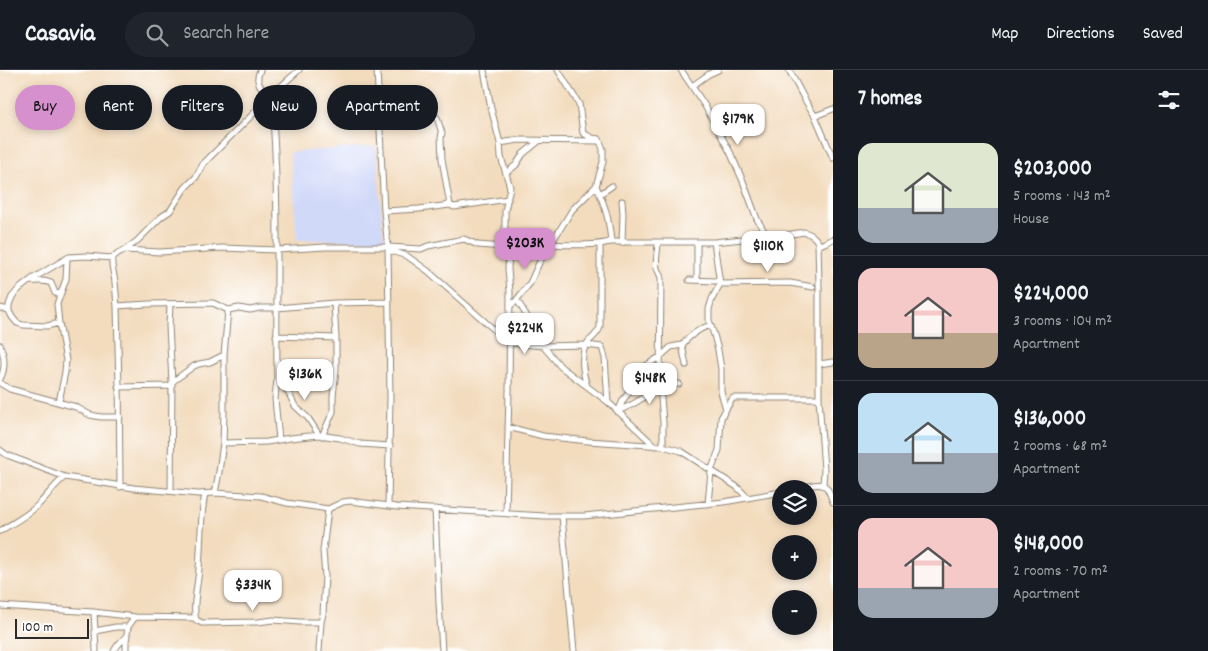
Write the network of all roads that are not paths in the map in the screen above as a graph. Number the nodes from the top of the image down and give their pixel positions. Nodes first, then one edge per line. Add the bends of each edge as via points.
1 (260, 70) edge
2 (299, 70) edge
3 (377, 70) edge
4 (484, 70) edge
5 (558, 70) edge
6 (681, 70) edge
7 (718, 70) edge
8 (789, 70) edge
9 (259, 85) edge
10 (282, 85) edge
11 (378, 85) edge
12 (692, 86) junction
13 (833, 109) edge
14 (253, 114) edge
15 (816, 116) junction
16 (438, 121) edge
17 (273, 130) edge
18 (380, 130) edge
19 (539, 141) junction
20 (600, 142) junction
21 (500, 143) junction
22 (833, 158) edge
23 (506, 172) junction
24 (596, 186) junction
25 (612, 186) dead end
26 (600, 194) junction
27 (508, 199) junction
28 (622, 201) dead end
29 (450, 205) junction
30 (384, 211) junction
31 (768, 238) junction
32 (833, 239) edge
33 (611, 242) junction
34 (622, 242) junction
35 (658, 242) junction
36 (697, 242) junction
37 (714, 242) junction
38 (552, 244) junction
39 (600, 244) junction
40 (818, 246) junction
41 (507, 247) junction
42 (388, 249) junction
43 (125, 250) junction
44 (278, 250) junction
45 (112, 258) junction
46 (67, 259) junction
47 (689, 280) dead end
48 (697, 280) junction
49 (30, 281) junction
50 (718, 283) junction
51 (813, 287) dead end
52 (60, 294) junction
53 (517, 300) junction
54 (388, 302) junction
55 (334, 303) junction
56 (170, 304) junction
57 (117, 306) junction
58 (510, 306) junction
59 (0, 308) edge
60 (277, 308) junction
61 (9, 310) junction
62 (228, 310) junction
63 (59, 323) junction
64 (710, 325) junction
65 (276, 336) junction
66 (336, 338) junction
67 (509, 343) junction
68 (0, 345) edge
69 (586, 345) junction
70 (682, 345) junction
71 (543, 346) junction
72 (224, 355) junction
73 (661, 356) junction
74 (833, 362) edge
75 (819, 364) junction
76 (686, 365) dead end
77 (277, 378) junction
78 (0, 379) edge
79 (0, 383) edge
80 (172, 384) junction
81 (679, 384) dead end
82 (660, 385) junction
83 (588, 386) junction
84 (118, 387) junction
85 (819, 398) junction
86 (59, 402) junction
87 (608, 402) junction
88 (726, 409) junction
89 (618, 412) junction
90 (120, 417) junction
91 (508, 427) junction
92 (320, 436) junction
93 (279, 440) junction
94 (223, 443) junction
95 (390, 446) junction
96 (655, 446) junction
97 (663, 446) junction
98 (0, 450) edge
99 (711, 471) junction
100 (65, 477) junction
101 (817, 485) edge
102 (823, 485) junction
103 (120, 486) junction
104 (171, 491) junction
105 (215, 493) junction
106 (205, 494) junction
107 (772, 494) edge
108 (748, 498) junction
109 (833, 502) edge
110 (708, 504) junction
111 (388, 506) junction
112 (328, 509) junction
113 (435, 509) junction
114 (506, 513) junction
115 (562, 516) junction
116 (0, 531) edge
117 (0, 606) edge
118 (94, 612) junction
119 (135, 617) junction
120 (196, 618) junction
121 (321, 622) junction
122 (128, 627) junction
123 (95, 631) junction
124 (127, 634) junction
125 (96, 651) edge
126 (114, 651) edge
127 (126, 651) edge
128 (319, 651) edge
129 (442, 651) edge
130 (574, 651) edge

1 - 9 street
2 - 10 street
3 - 11 street
4 - 21 street
5 - 20 street via 579,104 583,133 600,139
6 - 12 street
7 - 12 street
8 - 15 street
12 - 31 street via 730,152
13 - 15 street
14 - 43 street via 204,164 170,211
15 - 22 street
16 - 29 street
17 - 44 street
18 - 30 street
19 - 20 street
19 - 21 street
19 - 23 street
20 - 24 street via 603,162
21 - 23 street
23 - 27 street via 510,187
24 - 26 street
24 - 38 street via 572,210
25 - 26 street
26 - 33 street via 609,218
27 - 29 street
27 - 41 street via 505,211
28 - 34 street
29 - 30 street
30 - 42 street
31 - 37 street
31 - 40 street via 804,232 815,237
32 - 40 street
33 - 34 street
33 - 39 street
34 - 35 street
35 - 36 street
35 - 73 street via 656,262 661,276
36 - 37 street
36 - 48 street
37 - 50 street
38 - 39 street
38 - 41 street via 511,244
38 - 53 street
39 - 69 street via 600,327
40 - 75 street
41 - 42 street via 478,245 464,239 421,248
41 - 58 street
42 - 44 street
42 - 54 street
42 - 67 street via 407,256 428,271
43 - 44 street
43 - 45 street
44 - 60 street
45 - 46 street via 78,256
45 - 57 street
46 - 49 street
46 - 52 street via 66,279
47 - 48 street
48 - 50 street
49 - 52 street via 43,280
49 - 61 street via 14,295
50 - 51 street via 790,283
50 - 64 street via 709,309
52 - 63 street via 57,304
53 - 58 street
53 - 71 street
54 - 55 street
54 - 95 street
55 - 60 street
55 - 66 street
56 - 57 street
56 - 62 street via 213,303
56 - 80 street
57 - 84 street
58 - 67 street
59 - 61 street
60 - 62 street
60 - 65 street
61 - 63 street via 17,323 47,326
62 - 72 street
63 - 86 street via 66,372
64 - 70 street
64 - 88 street via 718,350
65 - 66 street
65 - 77 street
66 - 92 street via 333,412
67 - 71 street
67 - 91 street
68 - 78 street via 5,360
69 - 71 street
69 - 83 street via 583,371
69 - 87 street via 602,347 606,358
70 - 73 street via 671,347
70 - 76 street
71 - 83 street via 561,367
72 - 80 street via 194,366
72 - 94 street
73 - 82 street
73 - 89 street via 640,371
74 - 75 street
75 - 85 street
77 - 92 street
77 - 93 street via 275,400
79 - 86 street
80 - 84 street
80 - 104 street
81 - 82 street
82 - 89 street
82 - 97 street
83 - 87 street
84 - 90 street
85 - 88 street via 733,398
85 - 102 street
86 - 90 street via 90,415
87 - 89 street
88 - 99 street via 721,418 719,450
89 - 96 street
90 - 103 street
91 - 96 street via 544,436
91 - 114 street
92 - 93 street
92 - 95 street
93 - 94 street
94 - 105 street
95 - 111 street
96 - 97 street
97 - 99 street via 681,451
98 - 100 street
99 - 108 street
99 - 110 street
100 - 103 street
100 - 116 street via 38,505
101 - 102 street
102 - 109 street
103 - 104 street
104 - 106 street
105 - 106 street
105 - 112 street via 262,496
106 - 120 street
107 - 108 street
108 - 110 street
110 - 115 street
111 - 112 street via 346,501
111 - 113 street
112 - 121 street
113 - 114 street
113 - 129 street
114 - 115 street
115 - 130 street
117 - 118 street
118 - 119 street
118 - 123 street
119 - 120 street
119 - 122 street
120 - 121 street via 198,622 205,623
121 - 128 street
122 - 123 street
122 - 124 street
123 - 125 street
124 - 126 street
124 - 127 street

